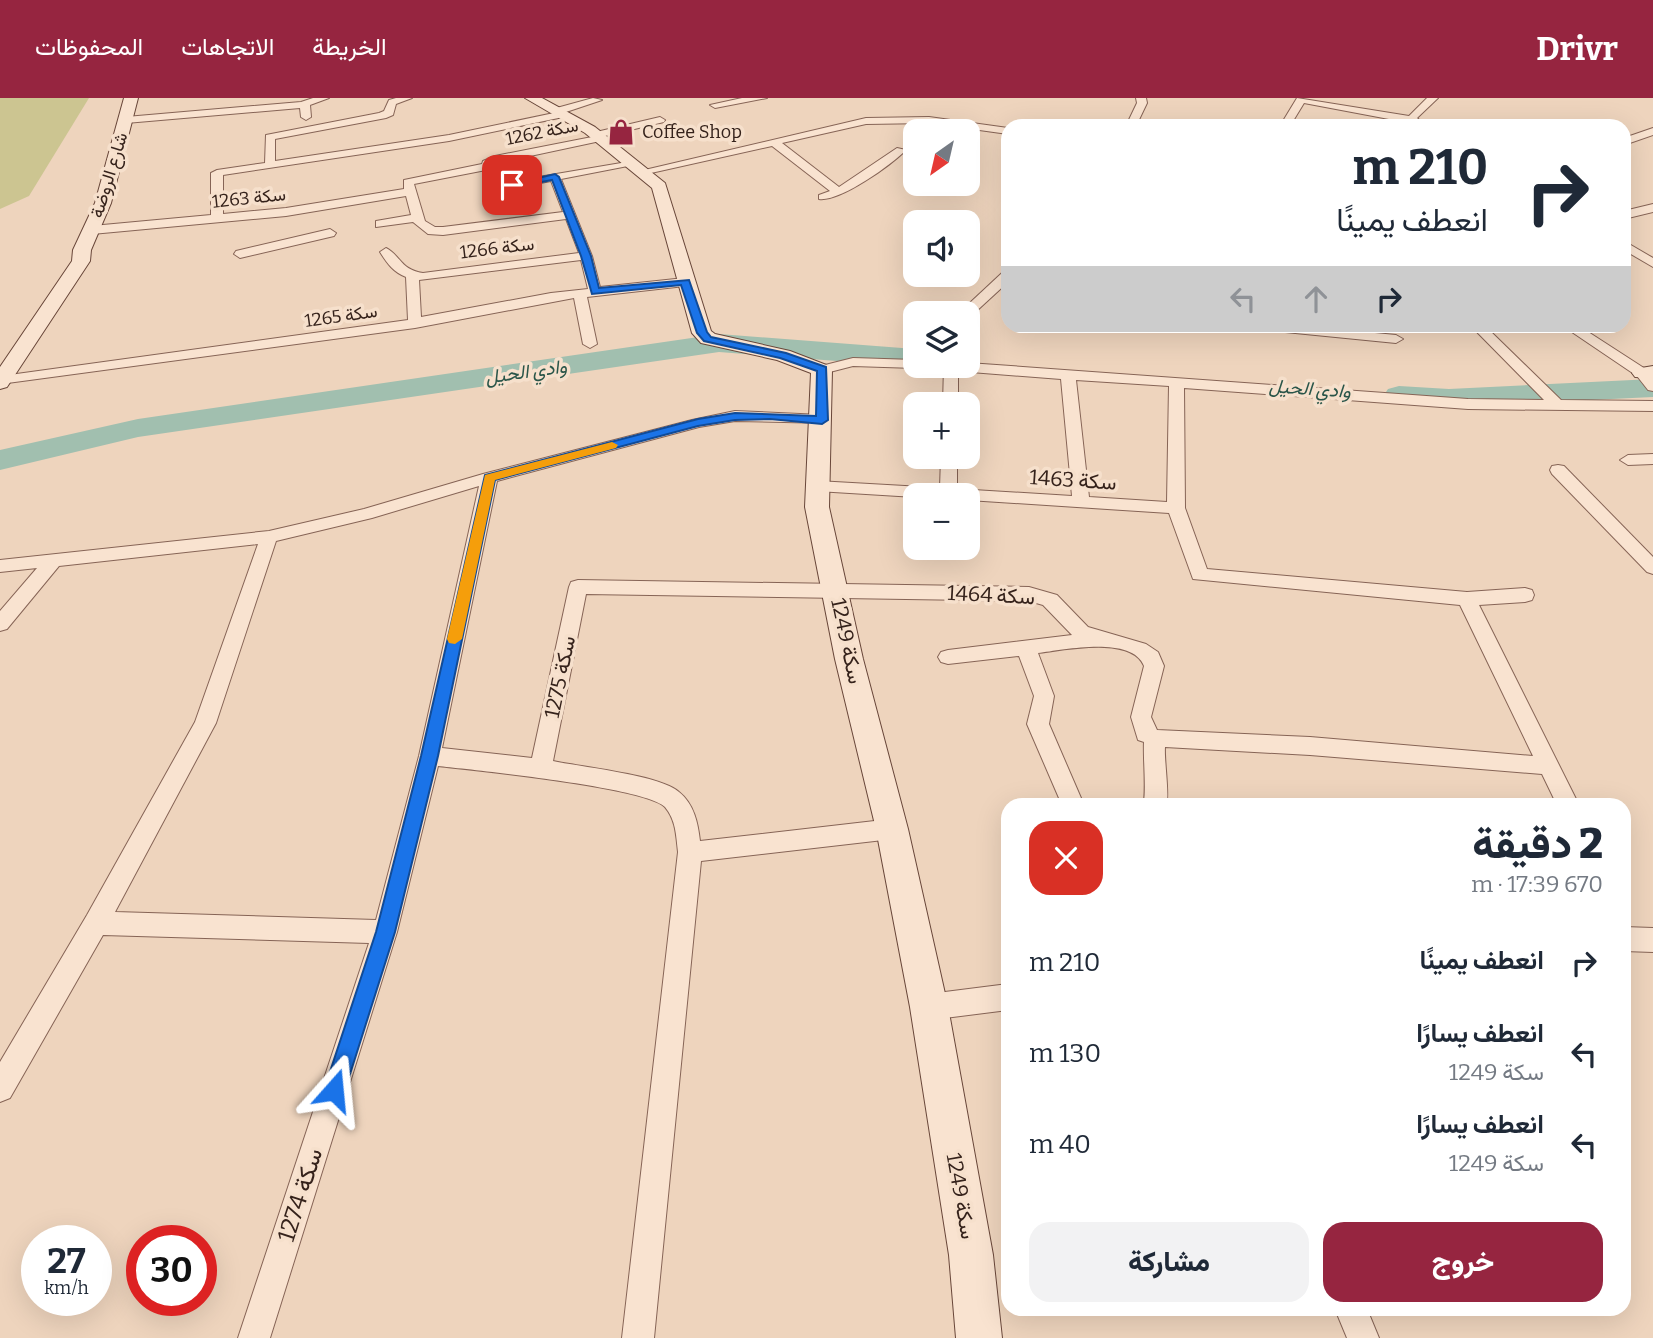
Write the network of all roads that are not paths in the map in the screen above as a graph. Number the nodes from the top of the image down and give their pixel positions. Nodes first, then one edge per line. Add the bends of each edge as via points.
1 (131, 98) edge
2 (324, 98) edge
3 (407, 98) edge
4 (532, 98) edge
5 (762, 98) edge
6 (1141, 98) edge
7 (1433, 98) edge
8 (1302, 99) edge
9 (597, 100) dead end
10 (712, 101) edge
11 (304, 105) junction
12 (724, 112) dead end
13 (561, 113) junction
14 (1134, 119) edge
15 (1289, 119) edge
16 (1411, 119) joint
17 (126, 120) junction
18 (660, 120) dead end
19 (309, 129) junction
20 (1001, 130) edge
21 (1653, 131) edge
22 (599, 136) junction
23 (1631, 140) edge
24 (774, 142) junction
25 (1631, 142) edge
26 (1653, 148) edge
27 (490, 149) junction
28 (901, 150) dead end
29 (270, 164) junction
30 (635, 167) junction
31 (555, 177) junction
32 (409, 192) junction
33 (839, 192) junction
34 (823, 197) dead end
35 (319, 208) junction
36 (1653, 208) edge
37 (1631, 213) edge
38 (570, 215) junction
39 (417, 218) junction
40 (217, 219) junction
41 (380, 224) dead end
42 (92, 230) junction
43 (330, 233) junction
44 (337, 248) dead end
45 (1631, 249) edge
46 (82, 250) junction
47 (386, 252) dead end
48 (240, 254) dead end
49 (586, 256) junction
50 (1653, 263) edge
51 (412, 276) junction
52 (1001, 281) edge
53 (685, 282) junction
54 (588, 292) junction
55 (986, 295) junction
56 (1001, 299) edge
57 (979, 301) edge
58 (415, 324) junction
59 (1350, 333) edge
60 (1485, 333) edge
61 (1581, 333) edge
62 (1396, 339) dead end
63 (590, 344) dead end
64 (3, 348) edge
65 (903, 363) edge
66 (980, 368) edge
67 (822, 370) junction
68 (1068, 374) junction
69 (1649, 377) edge
70 (1, 382) edge
71 (1176, 384) junction
72 (1557, 405) junction
73 (1653, 406) edge
74 (822, 420) junction
75 (1653, 459) edge
76 (1628, 460) dead end
77 (1558, 470) dead end
78 (489, 478) junction
79 (817, 486) junction
80 (903, 491) edge
81 (980, 496) edge
82 (1081, 504) junction
83 (1176, 508) junction
84 (269, 537) junction
85 (54, 560) junction
86 (0, 566) edge
87 (1653, 568) edge
88 (579, 587) joint
89 (836, 590) junction
90 (1525, 595) dead end
91 (1467, 599) junction
92 (0, 624) edge
93 (1100, 639) junction
94 (1026, 648) junction
95 (948, 657) dead end
96 (1154, 738) junction
97 (430, 756) junction
98 (1550, 766) junction
99 (541, 768) junction
100 (1070, 798) edge
101 (1158, 798) edge
102 (1565, 798) edge
103 (892, 829) junction
104 (690, 852) junction
105 (96, 923) junction
106 (385, 932) junction
107 (1631, 937) edge
108 (1653, 940) edge
109 (1001, 998) edge
110 (929, 1007) junction
111 (0, 1088) edge
112 (1354, 1316) edge
113 (254, 1338) edge
114 (638, 1338) edge
115 (979, 1338) edge
116 (1363, 1338) edge

1 - 17 street, شارع الروضة
2 - 11 street
3 - 19 street via 390,104 386,114
4 - 13 street
5 - 10 street
6 - 14 street
7 - 16 street
8 - 15 street
8 - 16 street
9 - 13 street
10 - 12 street
11 - 17 street
11 - 19 street
13 - 22 street
13 - 27 street
17 - 42 street, شارع الروضة
18 - 22 street, سكة 1262
19 - 29 street via 270,137
20 - 24 street, سكة 1262 via 929,120 887,120 848,124
21 - 23 street
22 - 27 street, سكة 1262
22 - 30 street
24 - 30 street, سكة 1262
24 - 33 street
25 - 26 street
27 - 29 street
27 - 31 street, سكة 1262 via 499,182 505,185
27 - 32 street via 408,182
28 - 33 street
29 - 40 street via 217,173
30 - 31 street, سكة 1262
30 - 53 street via 659,186
31 - 38 street
32 - 35 street, سكة 1263
32 - 39 street
33 - 34 street
35 - 40 street, سكة 1263
35 - 43 street
36 - 37 street
38 - 39 street via 443,232 425,228
38 - 49 street
39 - 41 street
40 - 42 street, سكة 1263
42 - 46 street, شارع الروضة
43 - 44 street
43 - 48 street
45 - 50 street
46 - 64 street, شارع الروضة
46 - 70 street, شارع الروضة via 81,261
47 - 51 street via 398,270
49 - 51 street, سكة 1266
49 - 54 street
51 - 58 street
52 - 55 street
53 - 54 street, سكة 1265
53 - 67 street via 708,339 783,355
54 - 58 street, سكة 1265
54 - 63 street
55 - 56 street
55 - 57 street
58 - 70 street, سكة 1265
59 - 62 street
60 - 72 street
61 - 69 street
65 - 67 street via 853,362
66 - 68 street
67 - 74 street, سكة 1249
68 - 71 street
68 - 82 street
71 - 72 street via 1468,404
71 - 83 street
72 - 73 street
74 - 78 street via 735,416
74 - 79 street, سكة 1249
75 - 76 street
77 - 87 street
78 - 84 street
78 - 97 street, سكة 1274
79 - 80 street, سكة 1463
79 - 89 street, سكة 1249 via 817,507
81 - 82 street, سكة 1463
82 - 83 street, سكة 1463
83 - 91 street via 1200,575
84 - 85 street
84 - 105 street via 205,723
85 - 86 street
85 - 92 street
88 - 89 street, سكة 1464
88 - 99 street, سكة 1275
89 - 93 street, سكة 1464 via 1029,594 1051,600 1081,632
89 - 103 street, سكة 1249
90 - 91 street
91 - 98 street
93 - 94 street
93 - 96 street, سكة 1464 via 1139,649 1151,657 1154,666 1141,717 1146,734
94 - 95 street
94 - 100 street via 1043,693 1038,724
96 - 98 street
96 - 101 street
97 - 99 street
97 - 106 street, سكة 1274
98 - 102 street
99 - 104 street via 646,788 671,798 686,820
103 - 104 street
103 - 110 street, سكة 1249
104 - 114 street
105 - 106 street
105 - 111 street
106 - 113 street, سكة 1274
107 - 108 street
109 - 110 street
110 - 115 street, سكة 1249 via 971,1255
112 - 116 street

